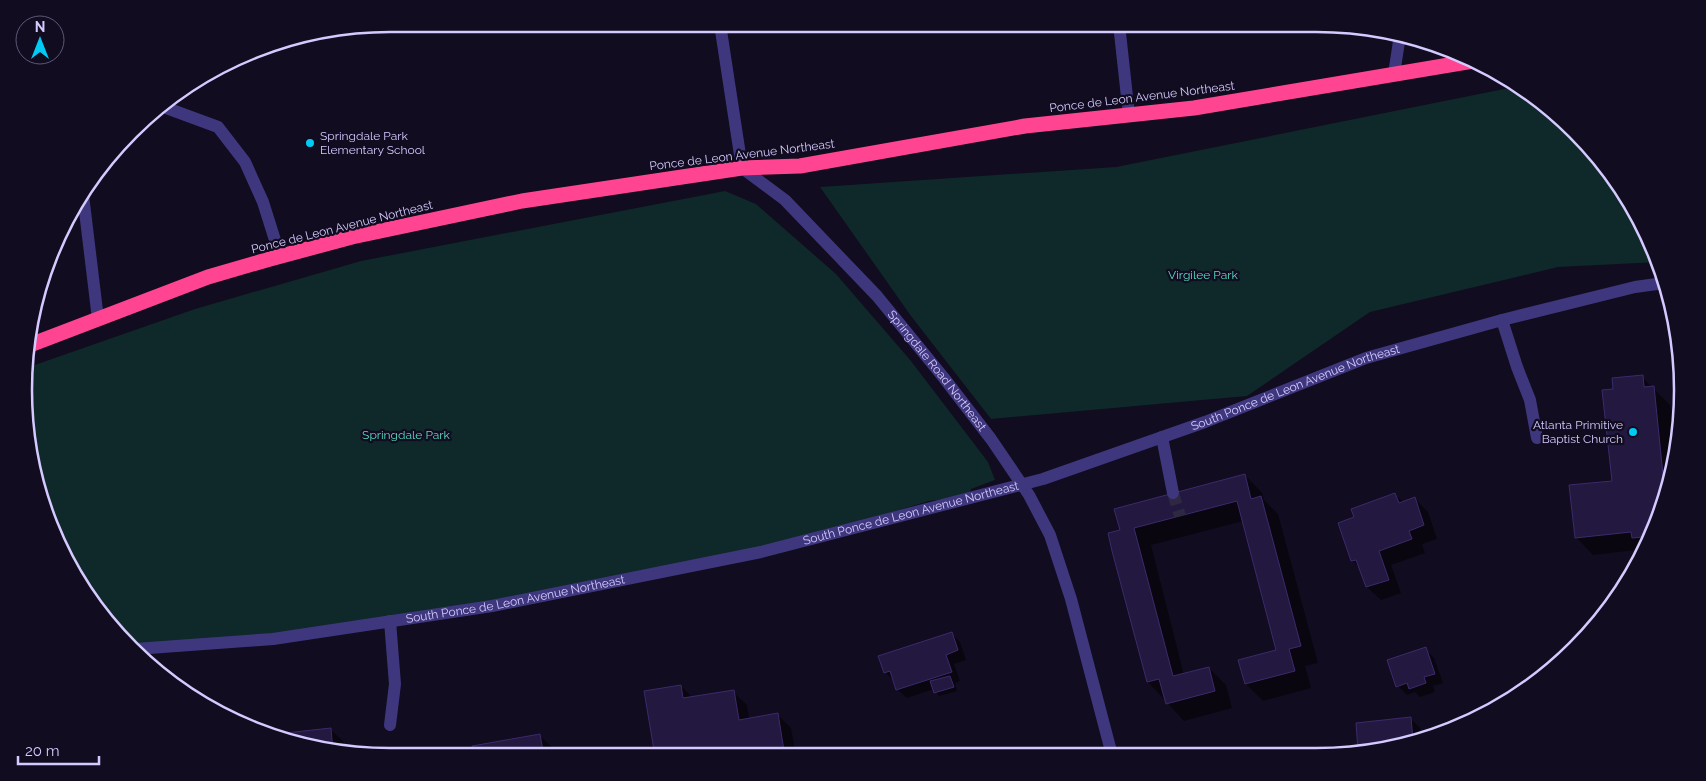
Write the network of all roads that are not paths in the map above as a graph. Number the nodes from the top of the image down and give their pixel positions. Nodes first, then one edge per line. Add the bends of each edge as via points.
1 (721, 32) edge
2 (1120, 32) edge
3 (1399, 43) edge
4 (1460, 63) edge
5 (1394, 74) junction
6 (169, 109) edge
7 (1129, 115) junction
8 (742, 168) junction
9 (84, 205) edge
10 (280, 256) junction
11 (1657, 284) edge
12 (98, 318) junction
13 (1502, 320) junction
14 (36, 343) edge
15 (1162, 437) junction
16 (1537, 438) dead end
17 (1022, 484) junction
18 (1173, 493) tunnel mouth
19 (390, 621) junction
20 (142, 649) edge
21 (390, 725) dead end
22 (1110, 748) edge

1 - 8 street
2 - 7 street
3 - 5 street
4 - 5 highway, Ponce de Leon Avenue Northeast
5 - 7 highway, Ponce de Leon Avenue Northeast via 1194,108
6 - 10 street via 218,127 245,162 263,202
7 - 8 highway, Ponce de Leon Avenue Northeast via 1025,126 800,166
8 - 10 highway, Ponce de Leon Avenue Northeast via 522,201 396,227
8 - 17 street, Springdale Road Northeast via 785,200 877,296 944,378
9 - 12 street
10 - 12 highway, Ponce de Leon Avenue Northeast via 208,277
11 - 13 street, South Ponce de Leon Avenue Northeast
12 - 14 highway, Ponce de Leon Avenue Northeast
13 - 15 street, South Ponce de Leon Avenue Northeast via 1366,358
13 - 16 street via 1530,400
15 - 17 street, South Ponce de Leon Avenue Northeast
15 - 18 street
17 - 19 street, South Ponce de Leon Avenue Northeast via 762,552 492,606
17 - 22 street, Springdale Road Northeast via 1050,535 1071,599
19 - 20 street, South Ponce de Leon Avenue Northeast via 273,639
19 - 21 street via 395,684

